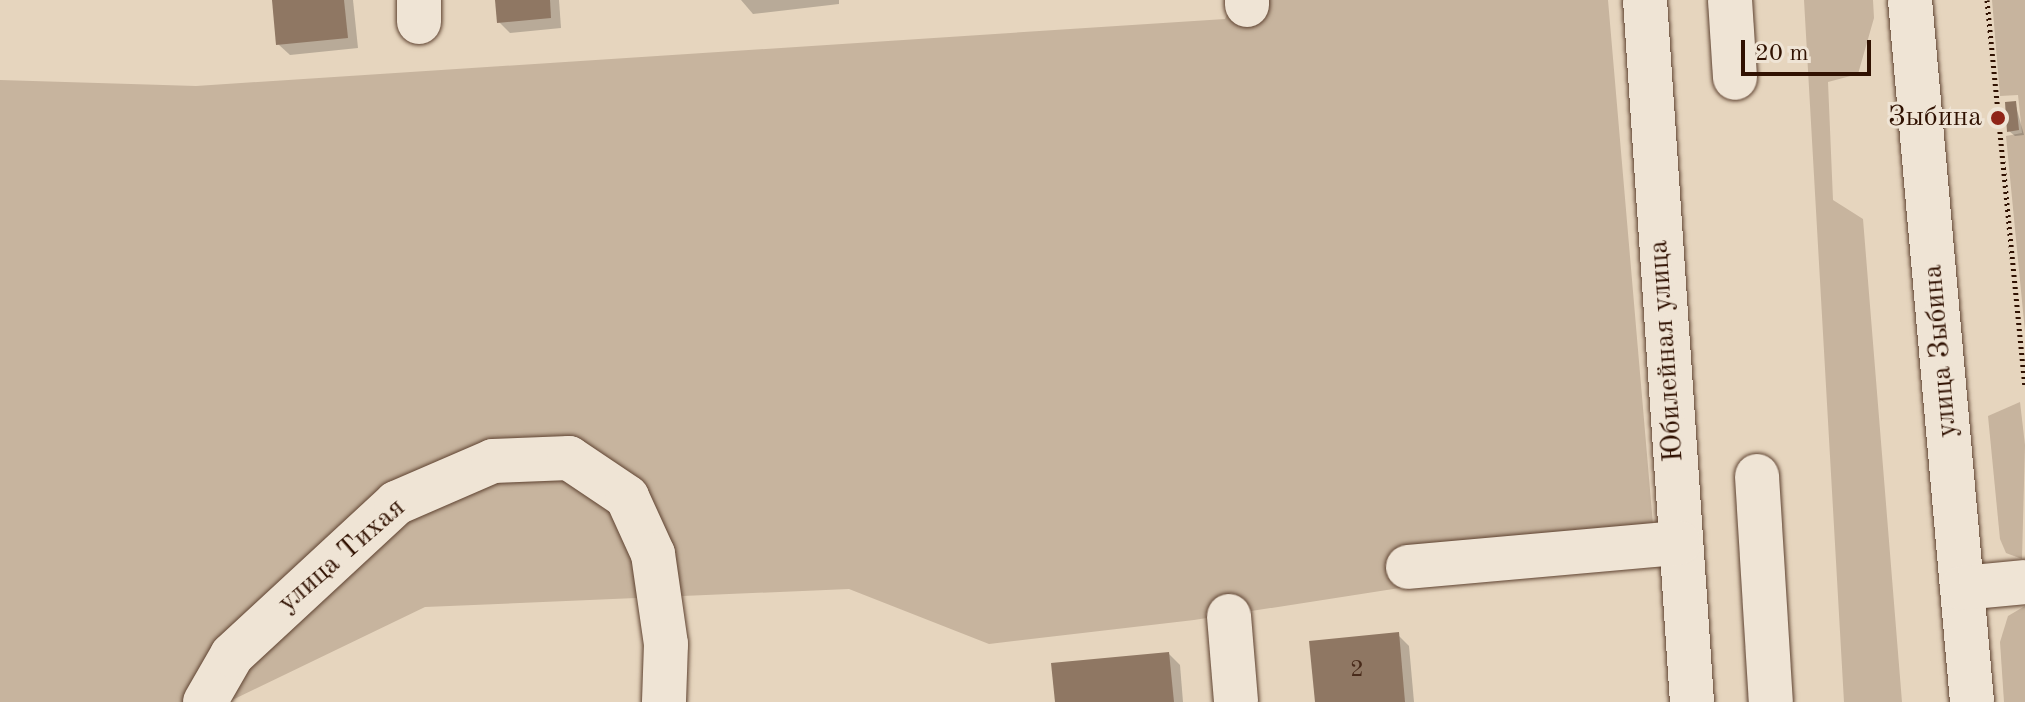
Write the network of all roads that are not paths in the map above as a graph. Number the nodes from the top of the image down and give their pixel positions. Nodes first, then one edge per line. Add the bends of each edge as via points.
1 (1645, 0) edge
2 (1730, 0) edge
3 (1910, 0) edge
4 (1735, 78) dead end
5 (1757, 476) dead end
6 (1679, 543) junction
7 (1408, 567) dead end
8 (2025, 582) edge
9 (1962, 588) junction
10 (1229, 616) dead end
11 (205, 702) edge
12 (664, 702) edge
13 (1236, 702) edge
14 (1692, 702) edge
15 (1771, 702) edge
16 (1972, 702) edge

1 - 6 street, Юбилейная улица
2 - 4 street
3 - 9 street, улица Зыбина
5 - 15 street
6 - 7 street
6 - 14 street, Юбилейная улица
8 - 9 street
9 - 16 street, улица Зыбина
10 - 13 street
11 - 12 street, улица Тихая via 232,655 396,503 493,461 569,458 627,497 653,554 666,644

